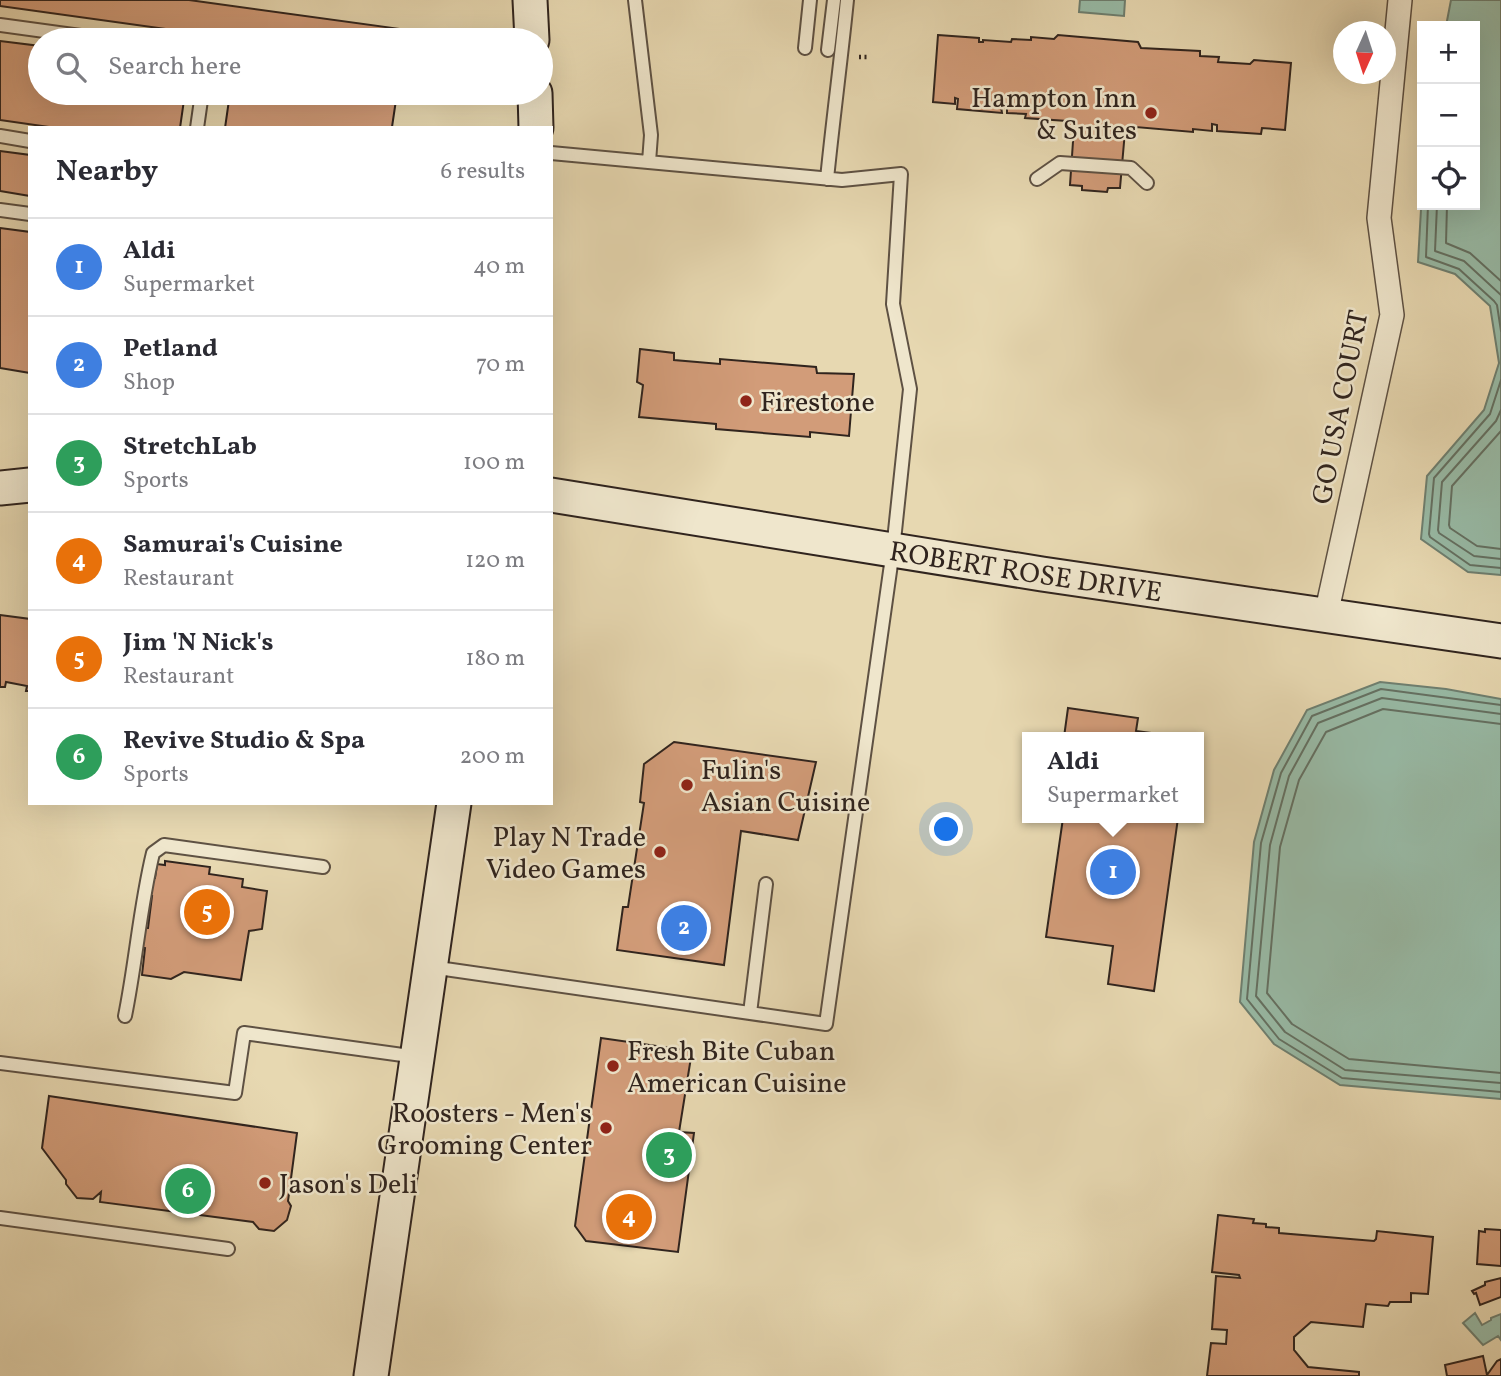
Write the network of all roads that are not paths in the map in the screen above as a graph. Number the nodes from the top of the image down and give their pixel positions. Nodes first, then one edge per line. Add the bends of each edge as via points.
1 (530, 0) edge
2 (635, 0) edge
3 (810, 0) edge
4 (834, 0) edge
5 (846, 0) edge
6 (1400, 0) edge
7 (0, 24) edge
8 (28, 28) edge
9 (531, 28) edge
10 (805, 48) dead end
11 (828, 50) dead end
12 (200, 105) edge
13 (534, 105) edge
14 (197, 126) edge
15 (536, 126) edge
16 (0, 136) edge
17 (28, 141) edge
18 (553, 153) edge
19 (649, 162) junction
20 (827, 179) junction
21 (1037, 179) dead end
22 (1147, 183) dead end
23 (0, 210) edge
24 (28, 214) edge
25 (28, 485) edge
26 (0, 488) edge
27 (553, 495) edge
28 (893, 550) junction
29 (1326, 615) junction
30 (1501, 641) edge
31 (454, 805) edge
32 (323, 867) dead end
33 (766, 884) dead end
34 (431, 967) junction
35 (750, 1013) junction
36 (125, 1016) dead end
37 (418, 1057) junction
38 (0, 1063) edge
39 (0, 1219) edge
40 (228, 1250) dead end
41 (371, 1376) edge

1 - 9 street
2 - 19 lane via 651,135
3 - 10 lane
4 - 11 lane
5 - 20 lane
6 - 29 street, GO USA COURT via 1379,218 1392,315
7 - 8 lane
12 - 14 lane
13 - 15 street
16 - 17 lane
18 - 19 lane
19 - 20 lane
20 - 28 lane via 901,174 893,304 911,389
21 - 22 lane via 1059,163 1131,168
23 - 24 lane
25 - 26 street
27 - 28 street, ROBERT ROSE DRIVE
28 - 29 street, ROBERT ROSE DRIVE
28 - 35 lane via 826,1024
29 - 30 street, ROBERT ROSE DRIVE
31 - 34 street
32 - 36 lane via 164,845 153,853
33 - 35 lane
34 - 35 lane
34 - 37 street
37 - 38 lane via 244,1033 235,1093
37 - 41 street
39 - 40 lane

